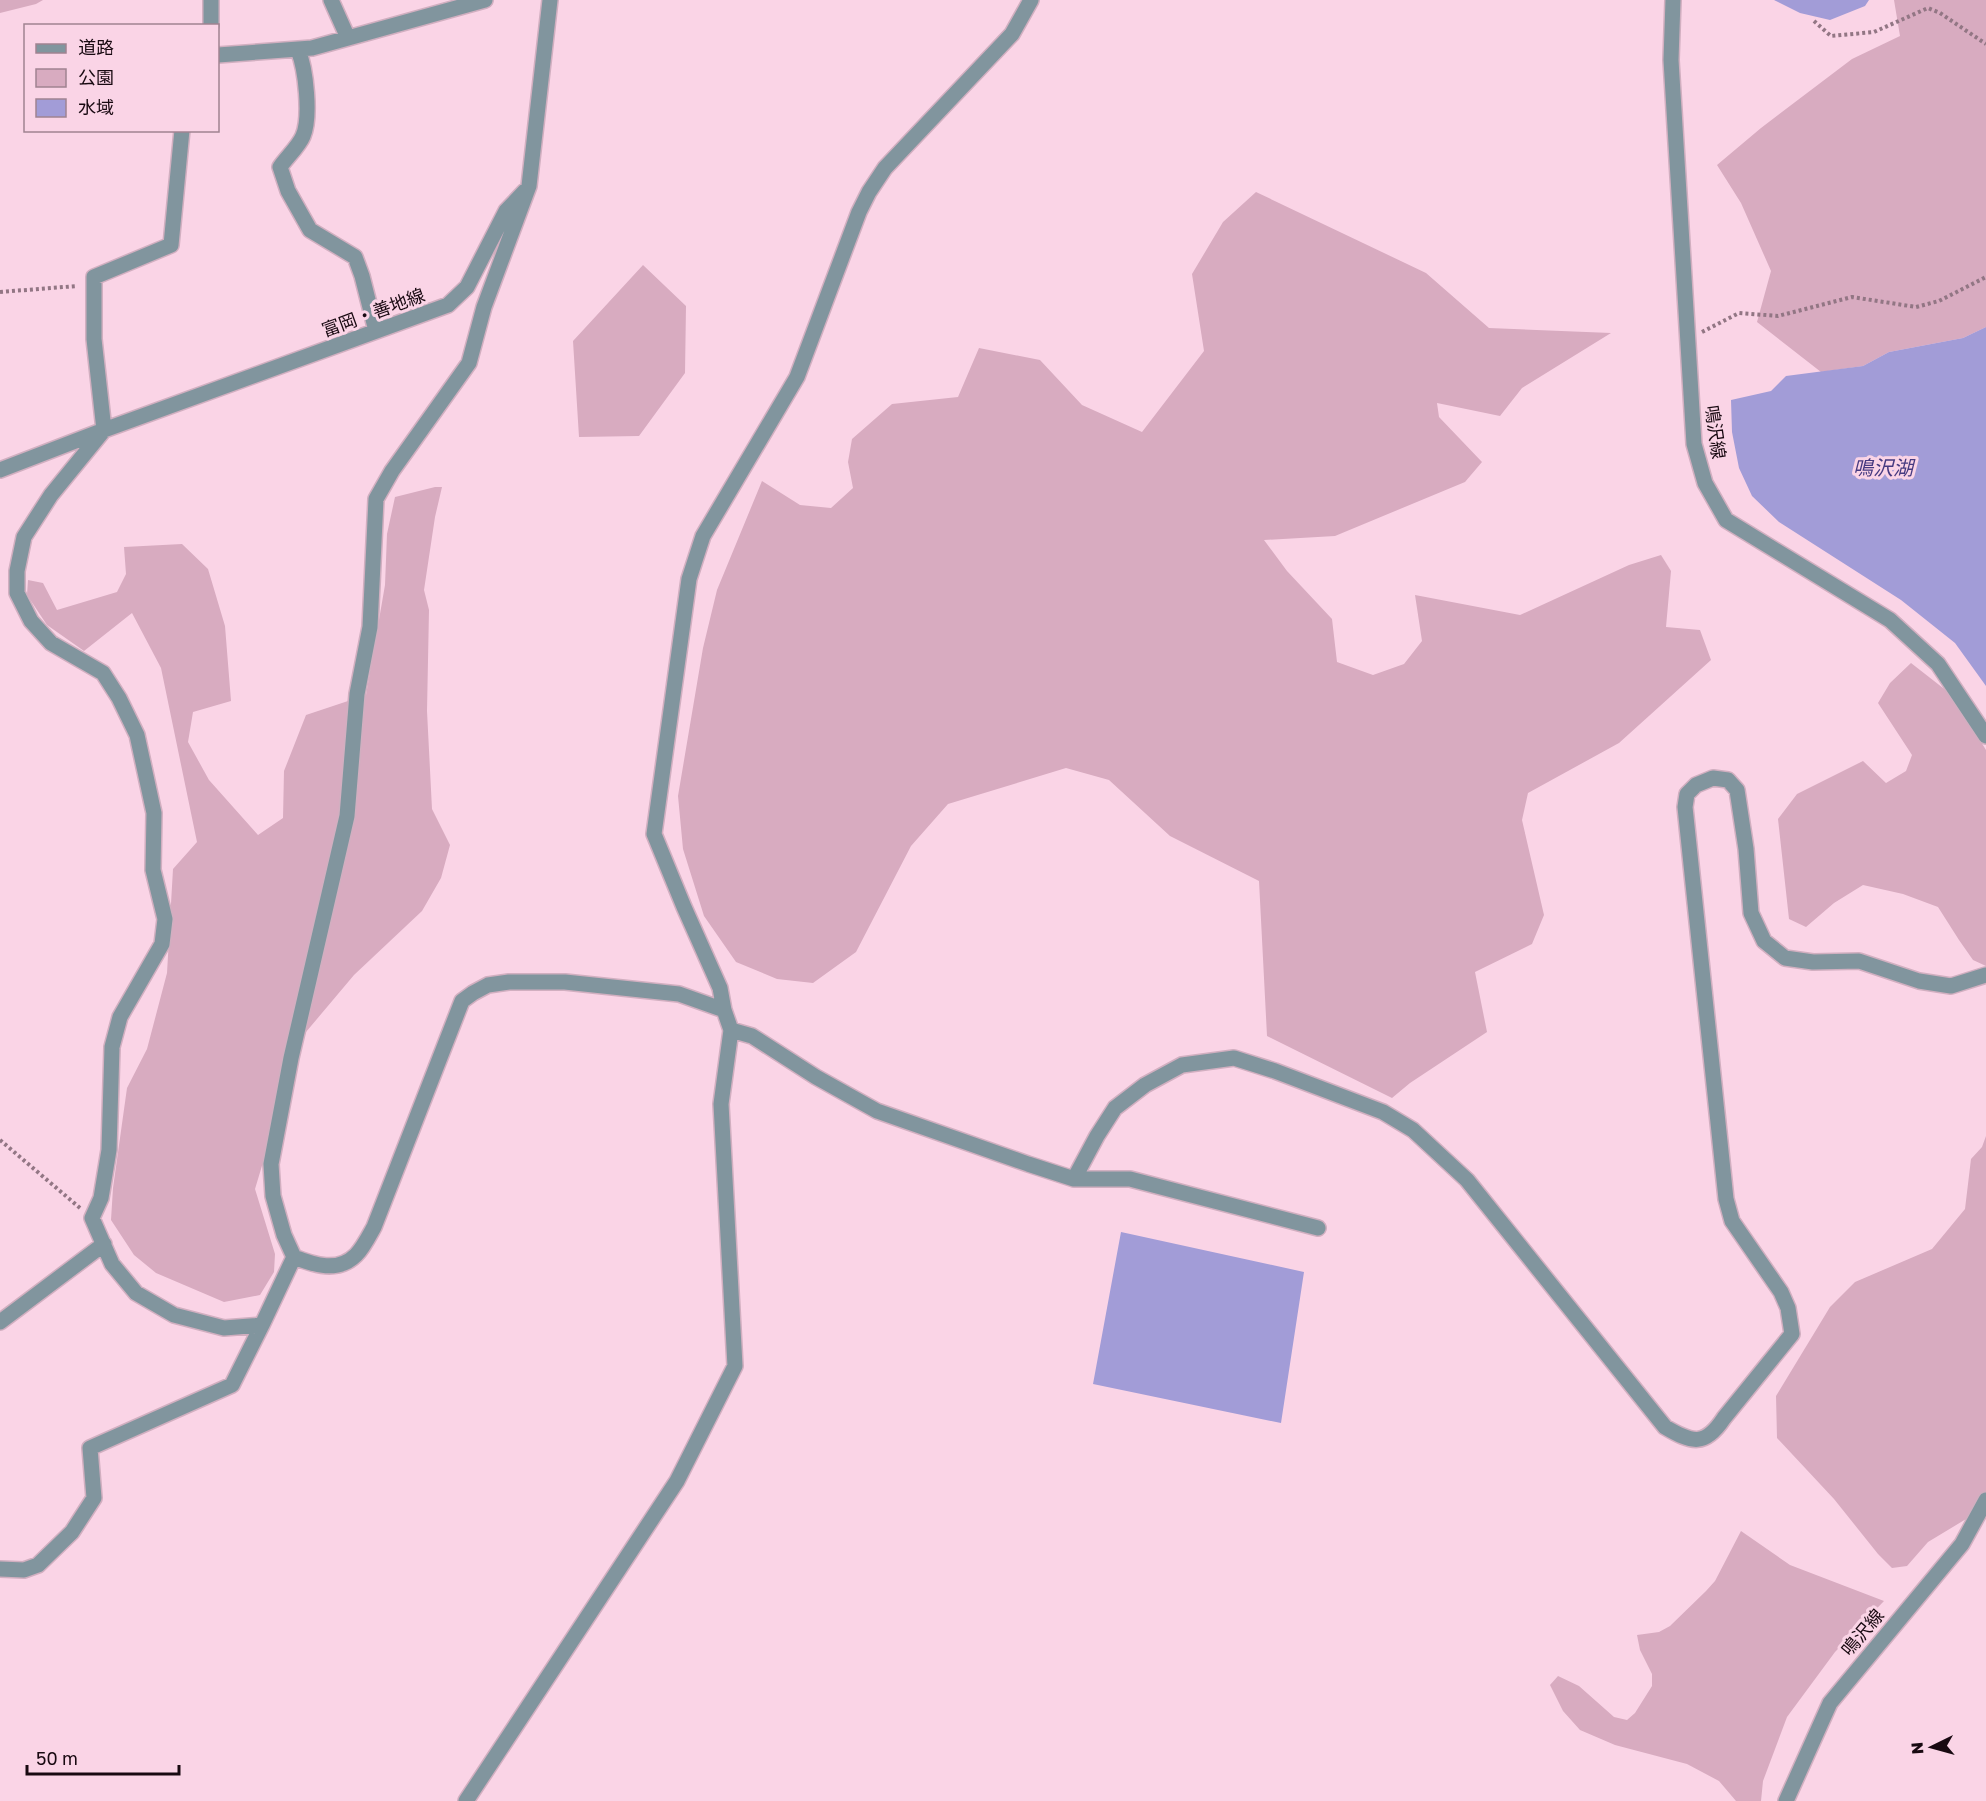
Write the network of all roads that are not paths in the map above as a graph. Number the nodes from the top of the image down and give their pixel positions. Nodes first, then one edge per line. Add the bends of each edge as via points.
1 (211, 0) edge
2 (331, 0) edge
3 (484, 0) edge
4 (550, 0) edge
5 (1031, 0) edge
6 (1673, 0) edge
7 (211, 24) edge
8 (348, 38) junction
9 (298, 50) junction
10 (219, 56) edge
11 (182, 132) edge
12 (529, 186) junction
13 (376, 332) junction
14 (104, 430) junction
15 (0, 470) edge
16 (1986, 736) edge
17 (1986, 975) edge
18 (724, 1010) junction
19 (731, 1030) junction
20 (1074, 1179) junction
21 (1318, 1228) dead end
22 (104, 1245) junction
23 (294, 1257) junction
24 (0, 1322) edge
25 (261, 1325) junction
26 (1986, 1500) edge
27 (0, 1569) edge
28 (466, 1801) edge
29 (1786, 1801) edge

1 - 7 street
2 - 8 street
3 - 8 street
4 - 12 street
5 - 18 street via 1012,34 885,168 869,192 797,377 703,536 689,579 654,834 720,988
6 - 16 street, 鳴沢線 via 1671,60 1694,444 1705,483 1726,520 1890,620 1938,664
8 - 9 street
9 - 10 street
9 - 13 street via 307,106 303,136 280,167 288,191 310,230 356,257
11 - 14 street via 171,245 94,277 94,339
12 - 13 street, 富岡・善地線 via 506,211 467,287 448,305
12 - 23 street via 484,307 469,363 376,499 370,627 357,694 347,816 291,1058 271,1164 273,1196
13 - 14 street, 富岡・善地線
14 - 15 street, 富岡・善地線
14 - 22 street via 51,495 24,537 17,571 17,592 31,621 51,643 103,673 119,698 137,735 154,813 153,870 165,919 162,944 120,1017 112,1047 109,1150 101,1198 92,1218
17 - 20 street via 1951,986 1919,981 1859,961 1785,958 1764,941 1751,913 1737,790 1728,780 1713,778 1696,785 1688,795 1684,807 1726,1199 1732,1221 1781,1292 1792,1334 1714,1432 1702,1439 1684,1439 1665,1427 1467,1180 1413,1130 1383,1112 1234,1058 1182,1065 1145,1085 1115,1108
18 - 19 street
18 - 23 street via 679,994 565,982 509,982 473,993 462,1001 374,1227 356,1255 340,1266 316,1266
19 - 20 street via 752,1036 877,1111
19 - 28 street via 721,1104 735,1366 677,1481
20 - 21 street via 1130,1179
22 - 24 street
22 - 25 street via 112,1264 136,1293 174,1315 224,1328
23 - 25 street
25 - 27 street via 232,1385 90,1448 94,1498 72,1532 38,1565 24,1570
26 - 29 street, 鳴沢線 via 1962,1544 1830,1703

